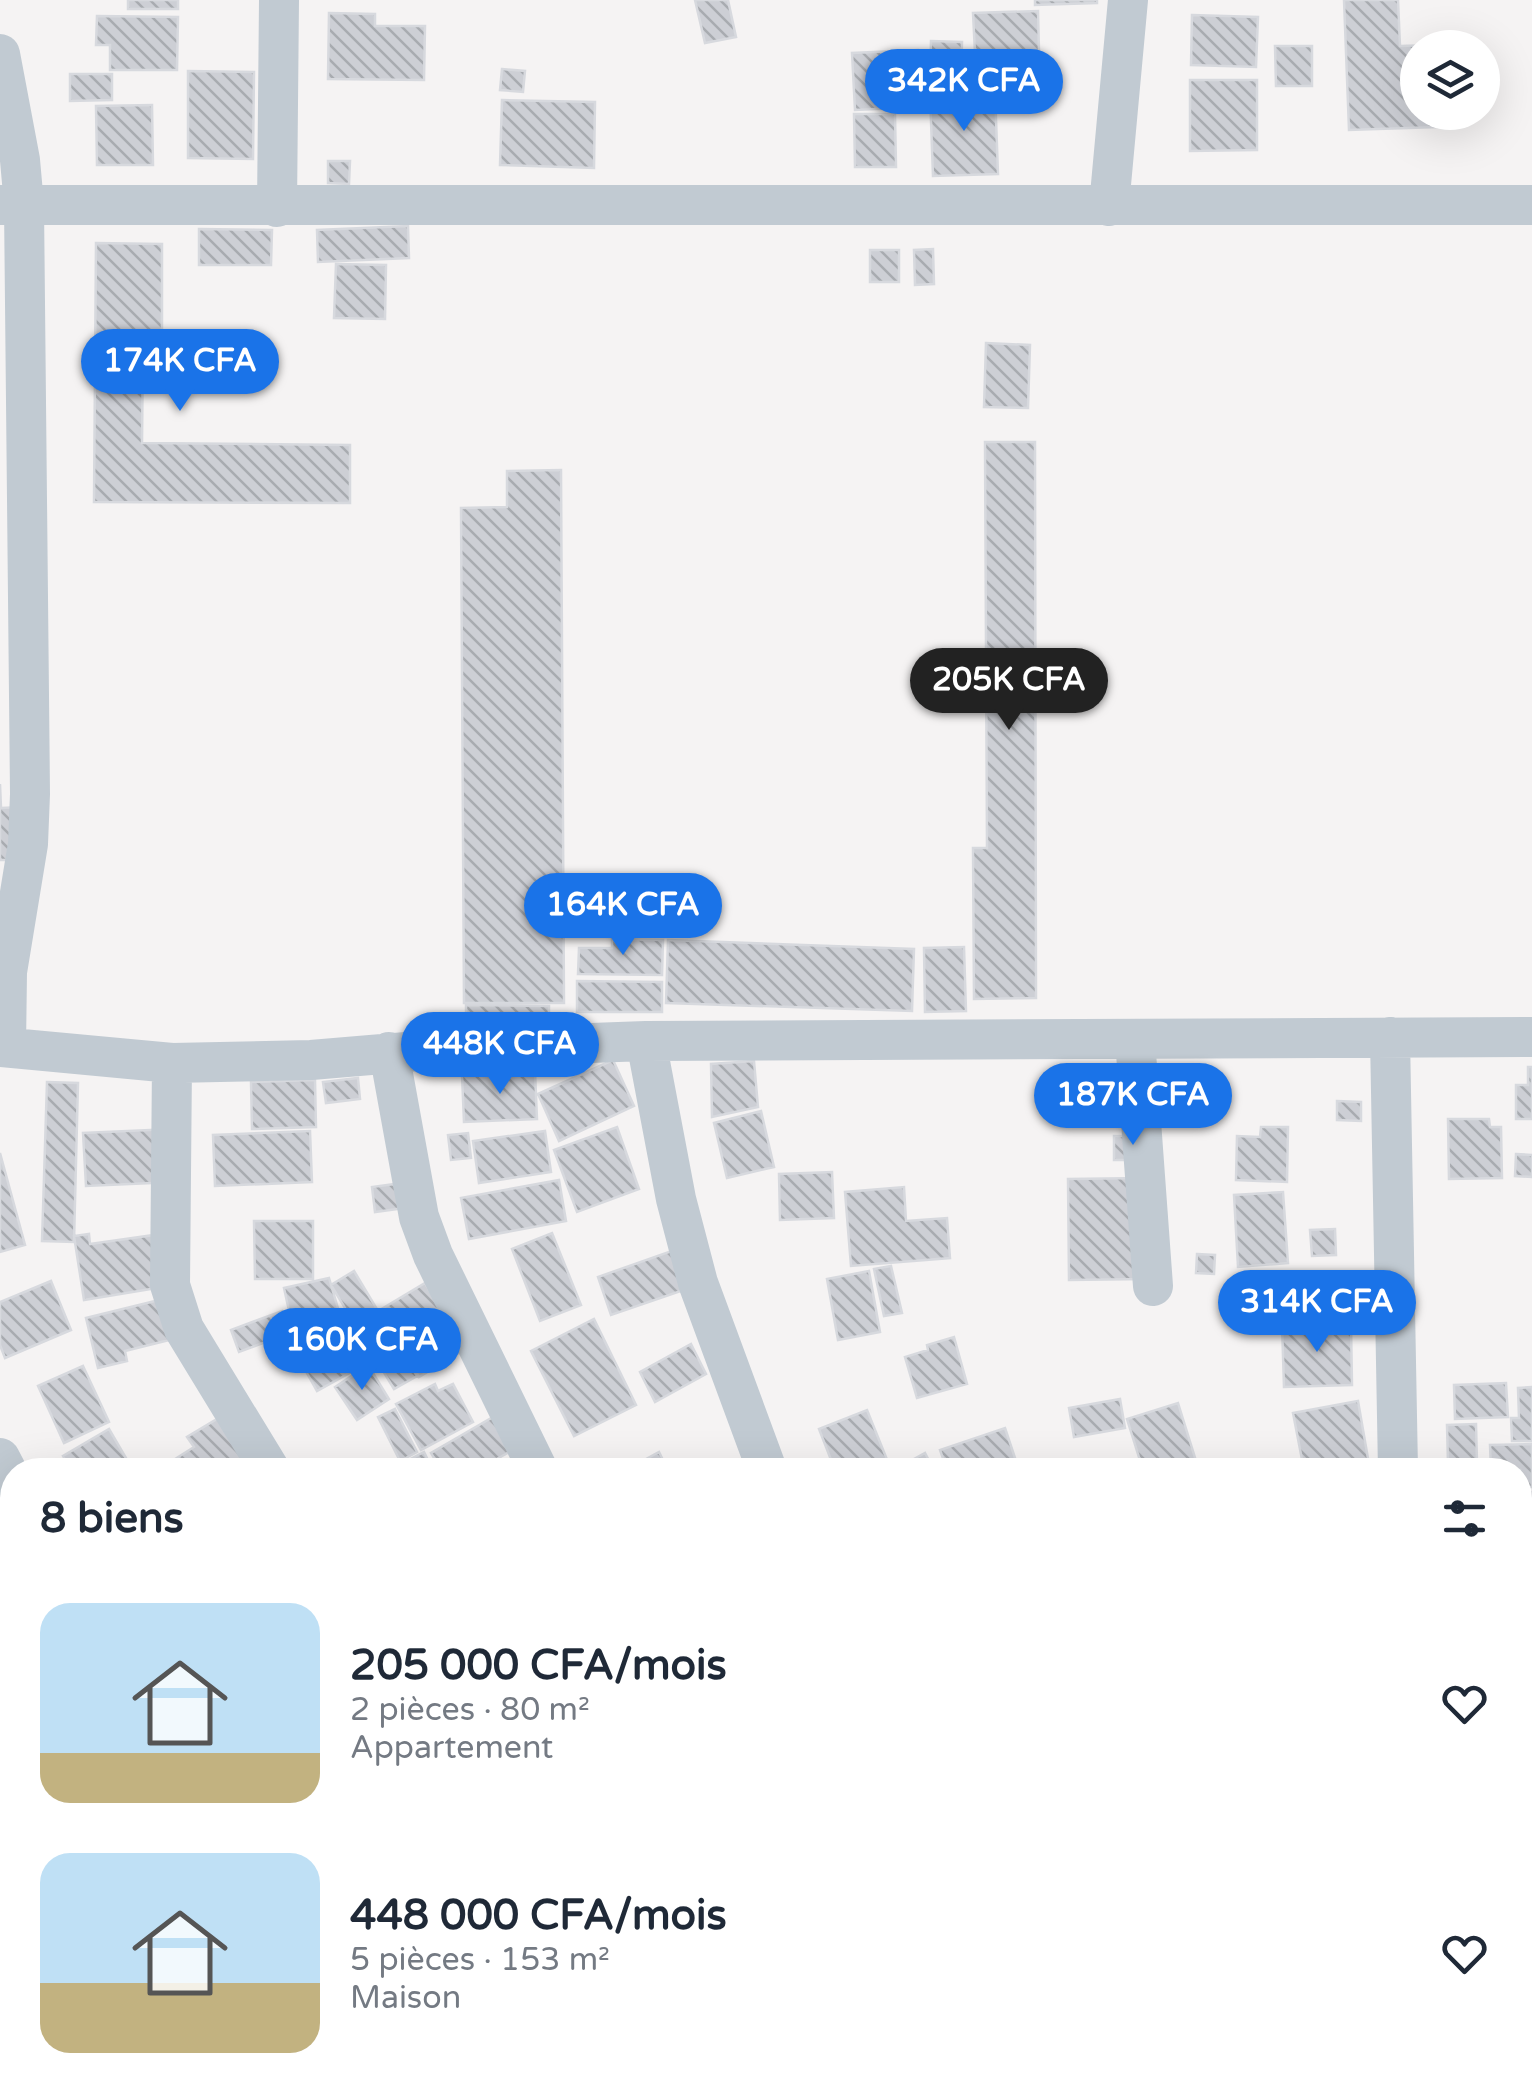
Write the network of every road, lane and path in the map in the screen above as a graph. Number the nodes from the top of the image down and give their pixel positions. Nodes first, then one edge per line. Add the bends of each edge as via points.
1 (279, 0) edge
2 (1128, 0) edge
3 (0, 54) edge
4 (1532, 205) edge
5 (12, 206) edge
6 (1109, 206) junction
7 (277, 207) junction
8 (1390, 1037) junction
9 (1532, 1037) edge
10 (1135, 1039) junction
11 (646, 1041) junction
12 (3, 1047) edge
13 (389, 1052) junction
14 (172, 1063) junction
15 (1154, 1286) dead end
16 (263, 1458) edge
17 (532, 1458) edge
18 (763, 1458) edge
19 (1398, 1458) edge

1 - 7 street
2 - 6 street
3 - 5 street via 20,160
4 - 6 street
5 - 7 street
5 - 12 street via 30,794
6 - 7 street
8 - 9 street
8 - 10 street
8 - 19 street
10 - 11 street
10 - 15 street
11 - 13 street
11 - 18 street via 698,1282
12 - 14 street
13 - 14 street
13 - 17 street via 419,1217
14 - 16 street via 170,1285 184,1328

